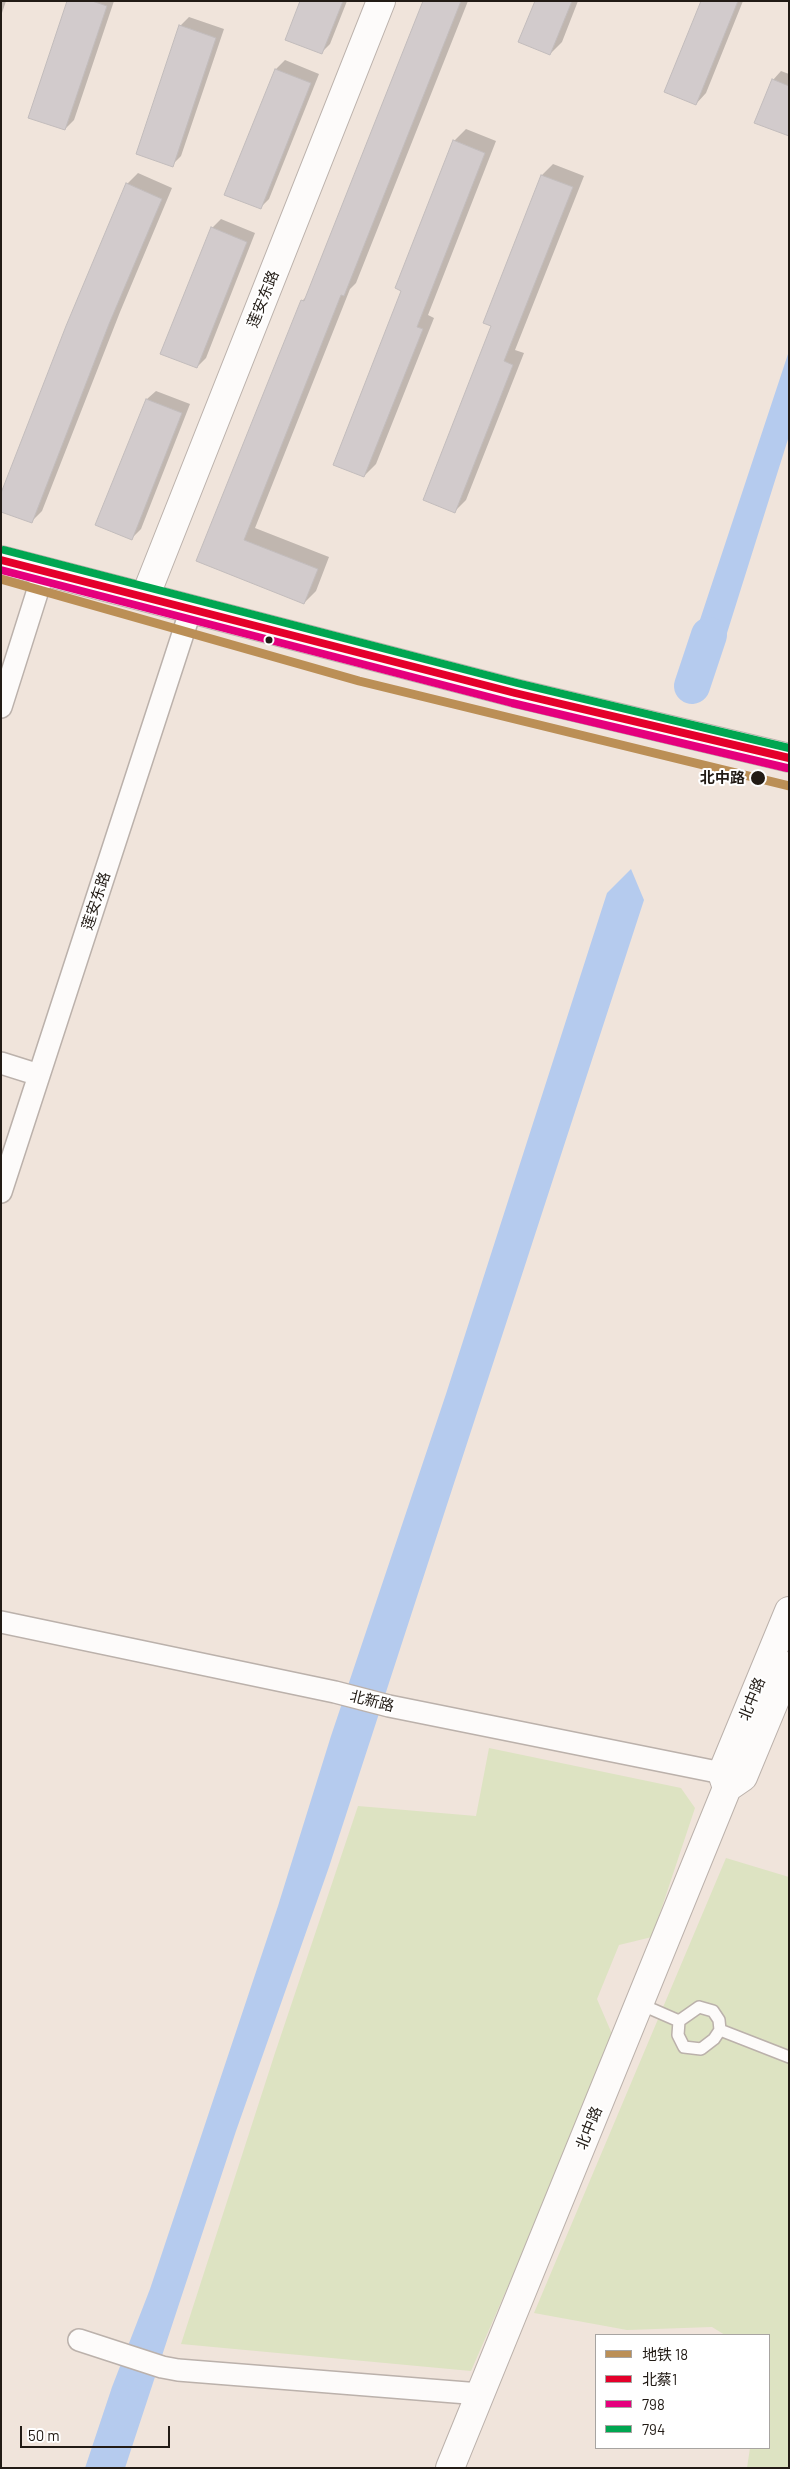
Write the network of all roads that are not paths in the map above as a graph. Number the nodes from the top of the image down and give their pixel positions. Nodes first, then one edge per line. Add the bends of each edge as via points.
1 (381, 1) edge
2 (1, 560) edge
3 (44, 572) junction
4 (146, 597) junction
5 (191, 609) junction
6 (1, 708) edge
7 (789, 758) edge
8 (1, 1063) edge
9 (39, 1075) junction
10 (1, 1192) edge
11 (789, 1611) edge
12 (1, 1622) edge
13 (788, 1668) edge
14 (731, 1779) junction
15 (639, 2004) junction
16 (679, 2021) junction
17 (720, 2030) junction
18 (789, 2056) edge
19 (79, 2340) dead end
20 (480, 2394) junction
21 (450, 2468) edge

1 - 4 street, 莲安东路
2 - 3 street
3 - 4 street
3 - 6 street
4 - 5 street
5 - 7 street
5 - 9 street, 莲安东路
8 - 9 street
9 - 10 street, 莲安东路
11 - 14 street, 北中路
12 - 14 street, 北新路
13 - 14 street, 北中路
14 - 15 street, 北中路
15 - 16 lane
15 - 20 street, 北中路
16 - 17 lane via 699,2007 713,2011 719,2020
16 - 17 lane via 678,2035 684,2047 701,2049 714,2040
17 - 18 lane
19 - 20 street via 162,2368
20 - 21 street, 北中路

